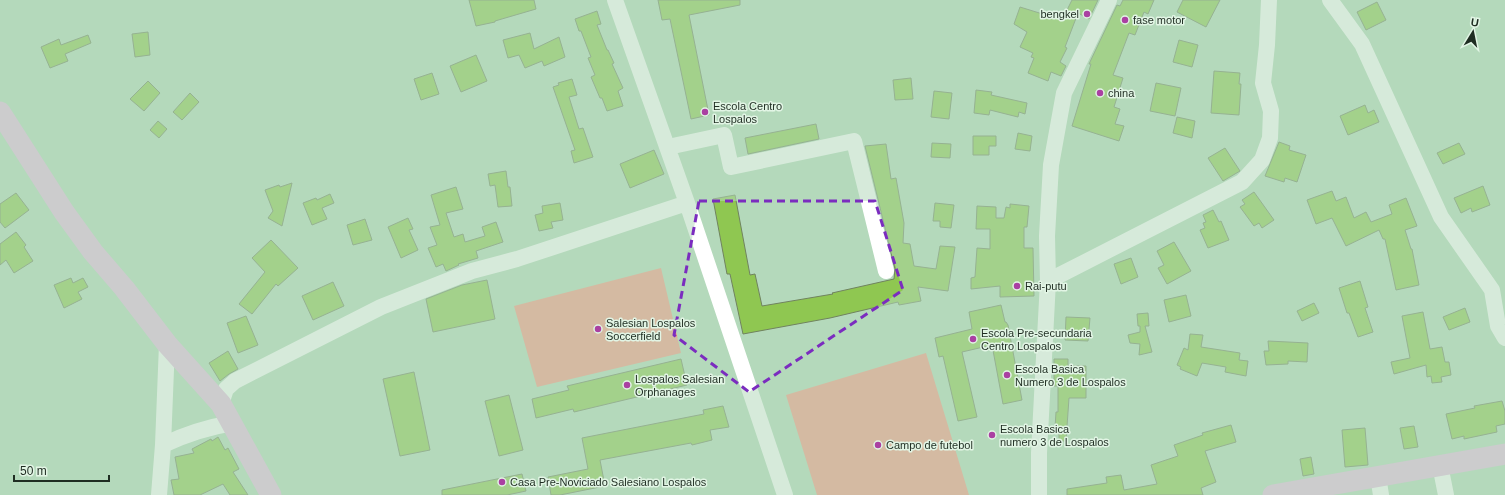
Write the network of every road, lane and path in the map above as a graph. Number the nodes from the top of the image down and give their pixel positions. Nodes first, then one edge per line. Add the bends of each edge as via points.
1 (615, 0) edge
2 (1109, 0) edge
3 (1268, 0) edge
4 (1330, 0) edge
5 (0, 112) edge
6 (668, 147) junction
7 (687, 202) junction
8 (886, 271) dead end
9 (1048, 282) junction
10 (1505, 338) edge
11 (167, 344) junction
12 (221, 404) junction
13 (232, 423) junction
14 (164, 445) junction
15 (1505, 454) edge
16 (1440, 465) junction
17 (1380, 485) edge
18 (159, 495) edge
19 (272, 495) edge
20 (785, 495) edge
21 (1039, 495) edge
22 (1273, 495) edge
23 (1446, 495) edge

1 - 6 street
2 - 9 street via 1064,93 1051,165 1047,236
3 - 9 street via 1263,83 1271,111 1270,138 1262,160 1242,182
4 - 10 street via 1362,44 1441,217 1492,290 1498,326
5 - 11 main road via 64,212
6 - 7 street
6 - 8 street via 724,135 731,167 854,141
7 - 12 street via 517,259 472,271 381,307 235,381 226,389
7 - 20 street
9 - 21 street
11 - 12 main road
11 - 14 street
12 - 13 main road
13 - 14 street via 212,426 181,436
13 - 19 main road
14 - 18 street
15 - 16 main road
16 - 17 main road
16 - 23 street
17 - 22 main road

